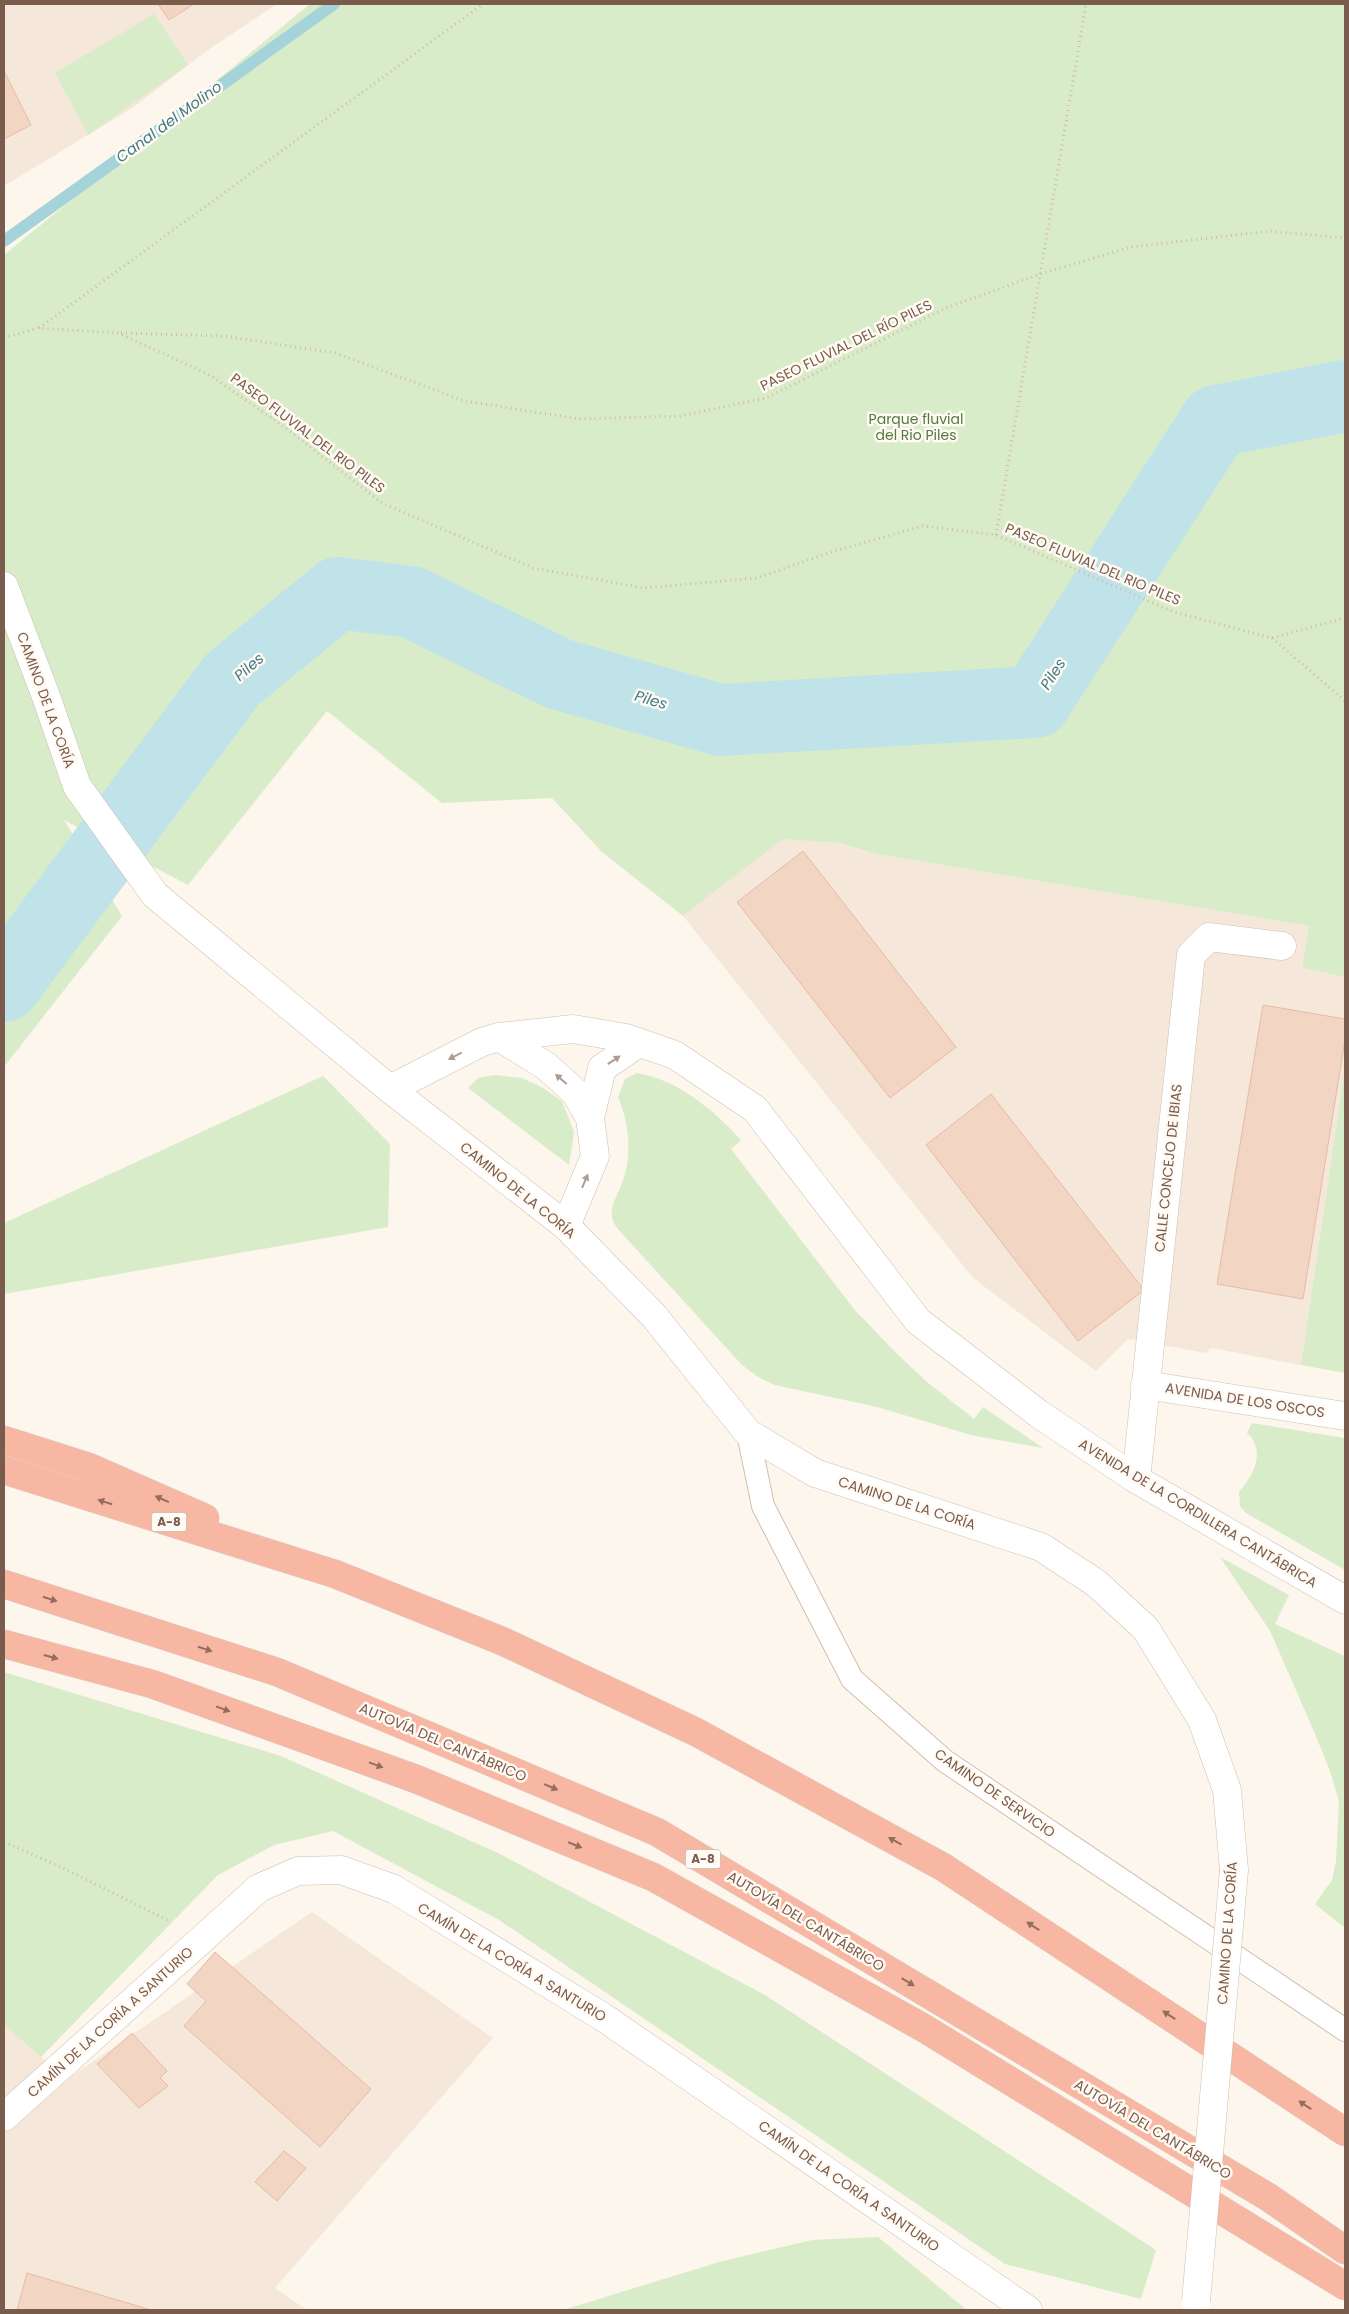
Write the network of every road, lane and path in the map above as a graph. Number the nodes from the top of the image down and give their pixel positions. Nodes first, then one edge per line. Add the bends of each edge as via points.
1 (483, 4) edge
2 (1086, 4) edge
3 (1345, 238) edge
4 (1040, 274) junction
5 (38, 328) junction
6 (118, 333) junction
7 (4, 338) edge
8 (996, 535) junction
9 (4, 586) edge
10 (1345, 618) edge
11 (1272, 638) junction
12 (1345, 701) edge
13 (1282, 946) dead end
14 (499, 1037) junction
15 (640, 1042) junction
16 (390, 1089) junction
17 (590, 1118) junction
18 (566, 1226) junction
19 (1145, 1385) junction
20 (1345, 1416) edge
21 (748, 1433) junction
22 (4, 1440) edge
23 (4, 1470) edge
24 (1136, 1478) junction
25 (335, 1574) junction
26 (4, 1584) edge
27 (1345, 1600) edge
28 (4, 1644) edge
29 (4, 1842) edge
30 (203, 1939) junction
31 (1345, 2030) edge
32 (4, 2117) edge
33 (1345, 2132) edge
34 (1345, 2250) edge
35 (1345, 2286) edge
36 (1195, 2306) edge
37 (1028, 2310) edge

1 - 5 path
2 - 4 path
3 - 4 path, PASEO FLUVIAL DEL RÍO PILES via 1269,231 1131,247
4 - 6 path, PASEO FLUVIAL DEL RÍO PILES via 946,308 766,398 680,416 579,419 465,401 334,353 224,336
4 - 8 path
5 - 6 path, PASEO FLUVIAL DEL RIO PILES
5 - 7 path, PASEO FLUVIAL DEL RIO PILES
6 - 8 path, PASEO FLUVIAL DEL RIO PILES via 210,374 288,429 382,503 533,568 644,588 757,578 834,551 923,526
8 - 11 path, PASEO FLUVIAL DEL RIO PILES via 1174,612
9 - 16 street, CAMINO DE LA CORÍA via 77,786 155,895
10 - 11 path
11 - 12 path
13 - 19 street, CALLE CONCEJO DE IBIAS via 1209,936 1191,955
14 - 15 street, AVENIDA DE LA CORDILLERA CANTÁBRICA via 573,1029
14 -> 16 street, AVENIDA DE LA CORDILLERA CANTÁBRICA via 482,1042
17 -> 14 street via 575,1092 546,1066
17 -> 15 street via 602,1068
15 - 24 street, AVENIDA DE LA CORDILLERA CANTÁBRICA via 676,1055 755,1109 918,1321 1039,1414
16 - 18 street, CAMINO DE LA CORÍA
18 -> 17 street via 595,1156
18 - 21 street, CAMINO DE LA CORÍA via 654,1316
19 - 20 street, AVENIDA DE LOS OSCOS
19 - 24 street, CALLE CONCEJO DE IBIAS
21 - 31 lane, CAMINO DE SERVICIO via 763,1506 852,1680 945,1760
21 - 36 street, CAMINO DE LA CORÍA, bridge via 816,1473 1041,1547 1103,1590 1146,1629 1202,1720 1227,1790 1234,1870
25 -> 22 highway via 89,1467
25 -> 23 highway, A-8
24 - 27 street, AVENIDA DE LA CORDILLERA CANTÁBRICA
33 -> 25 highway, A-8 via 934,1862 696,1732 502,1641
26 -> 34 highway, AUTOVÍA DEL CANTÁBRICO / A-8 via 277,1672 657,1832 1268,2197
28 -> 35 highway via 180,1694 416,1779 653,1877 922,2027
29 - 30 path via 65,1868
30 - 32 street, CAMÍN DE LA CORÍA A SANTURIO
30 - 37 street, CAMÍN DE LA CORÍA A SANTURIO via 259,1888 298,1872 341,1870 394,1889 602,2016

